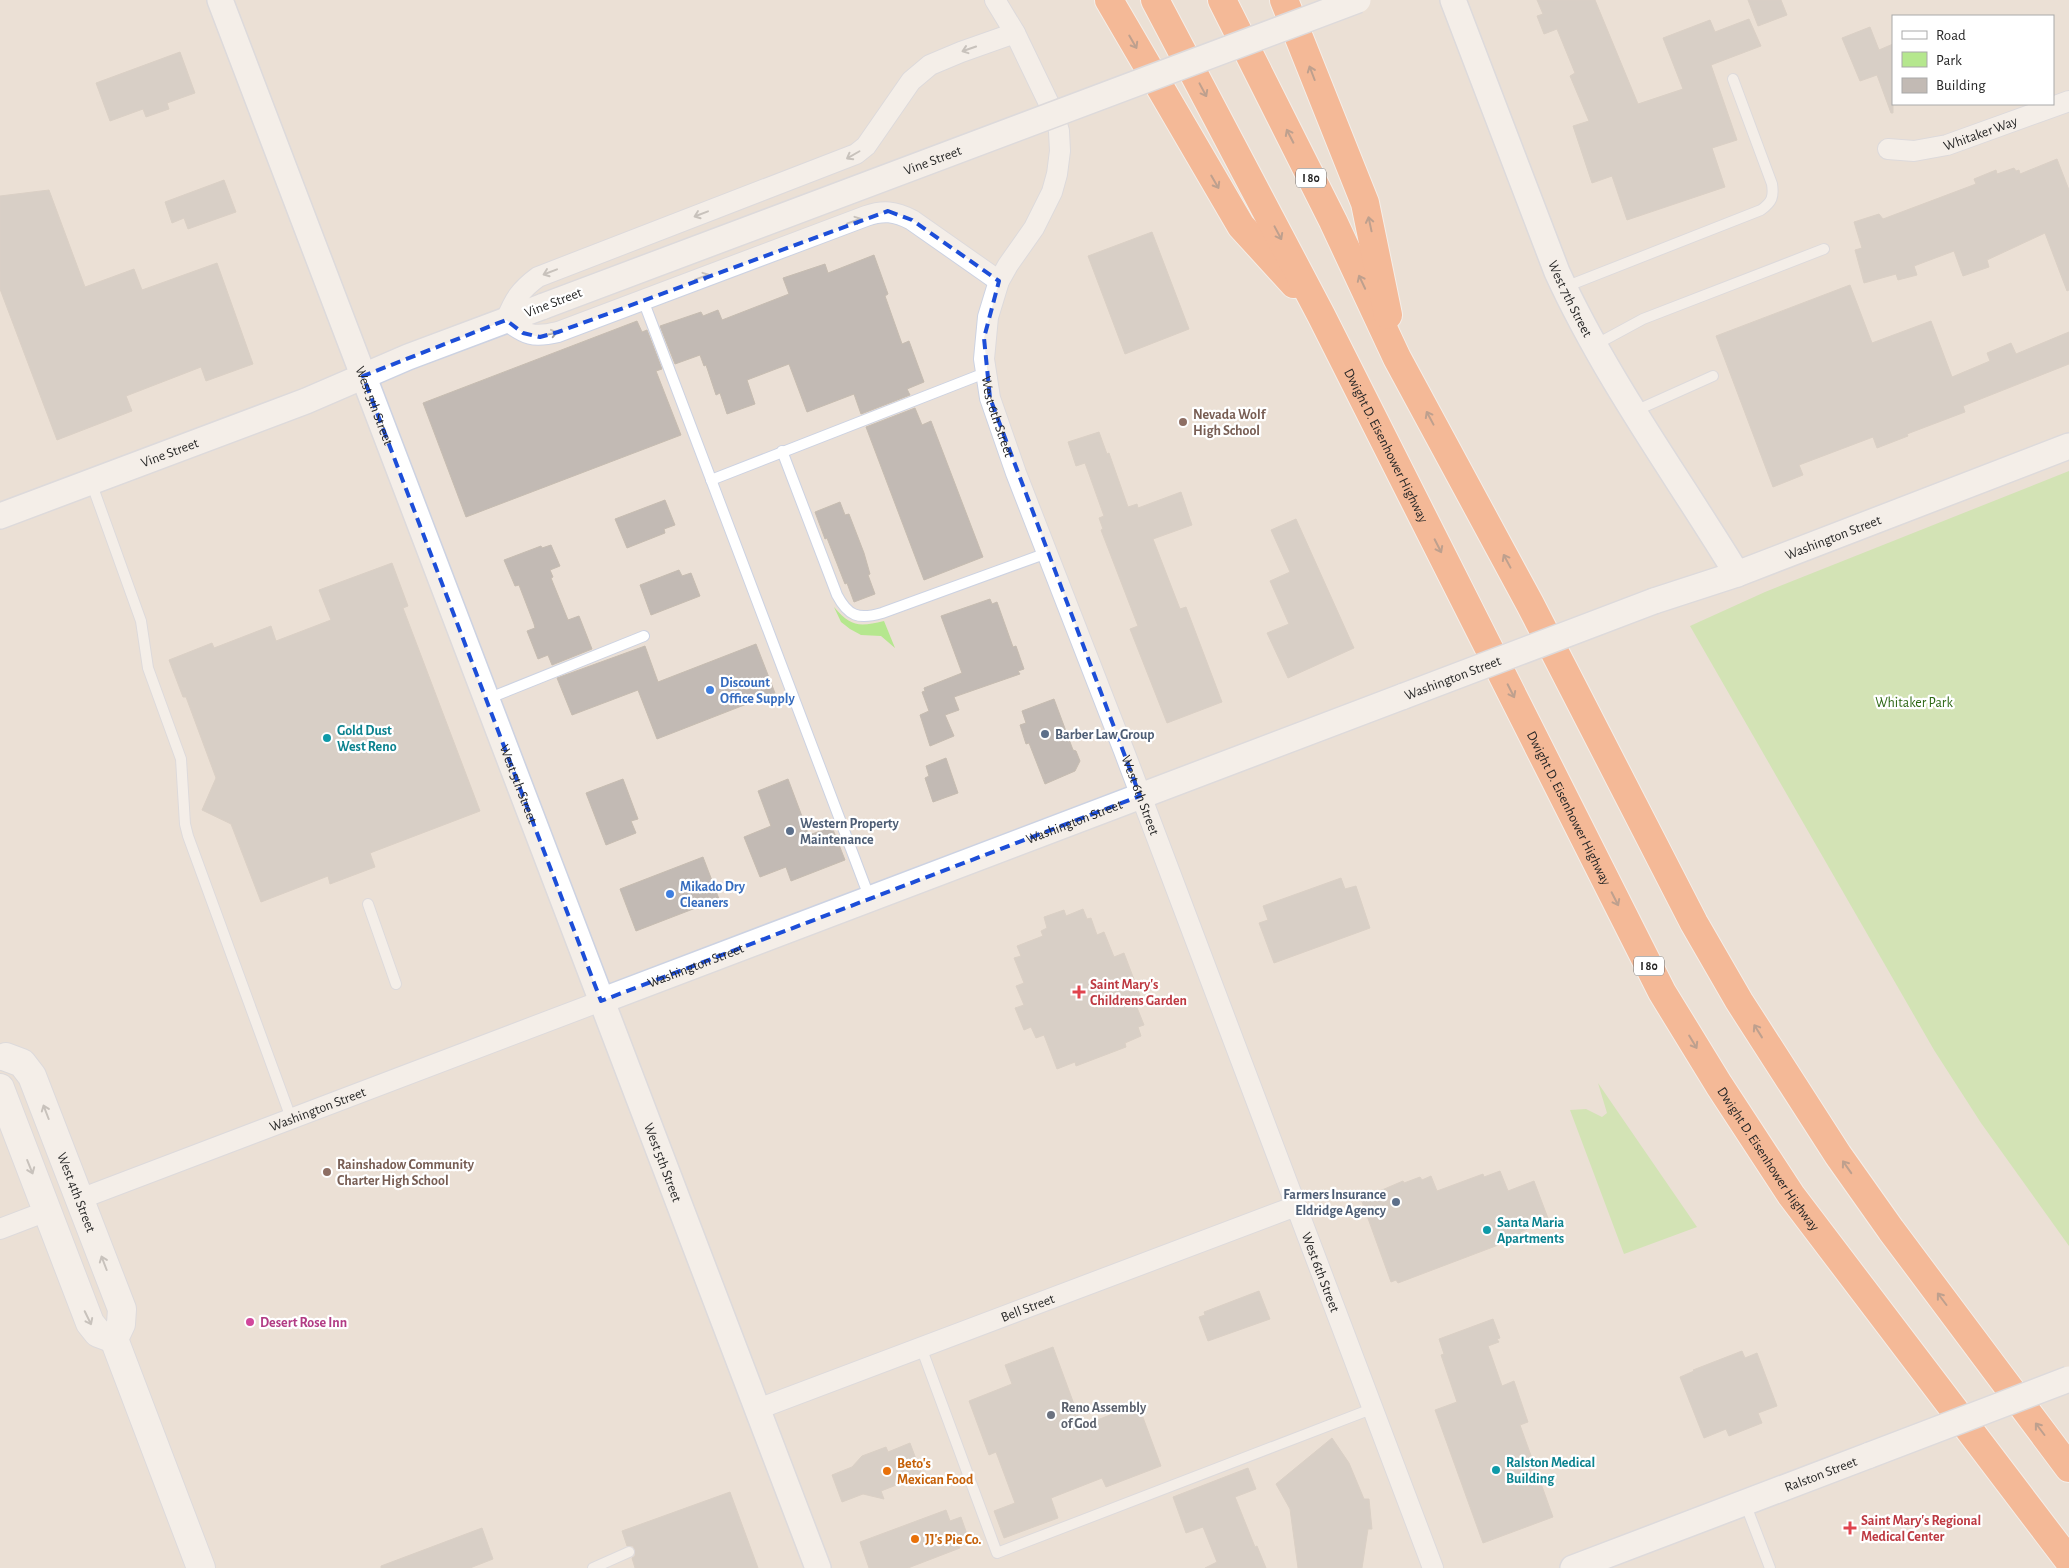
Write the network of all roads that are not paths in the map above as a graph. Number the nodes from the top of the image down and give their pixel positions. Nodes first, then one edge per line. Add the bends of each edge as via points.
1 (220, 0) edge
2 (995, 0) edge
3 (1109, 0) edge
4 (1156, 0) edge
5 (1222, 0) edge
6 (1284, 0) edge
7 (1358, 0) edge
8 (1453, 0) edge
9 (1015, 33) junction
10 (1733, 79) dead end
11 (2069, 101) edge
12 (1888, 149) dead end
13 (1824, 249) dead end
14 (999, 281) junction
15 (1564, 287) junction
16 (643, 300) junction
17 (1321, 315) junction
18 (506, 320) junction
19 (1594, 346) junction
20 (1397, 358) junction
21 (985, 374) junction
22 (363, 376) junction
23 (1713, 376) dead end
24 (1635, 411) junction
25 (2069, 446) edge
26 (782, 452) junction
27 (711, 480) junction
28 (91, 482) junction
29 (0, 516) edge
30 (1047, 553) junction
31 (1738, 574) junction
32 (644, 636) dead end
33 (487, 698) junction
34 (1140, 796) junction
35 (870, 899) junction
36 (368, 904) dead end
37 (396, 984) dead end
38 (601, 1001) junction
39 (2, 1055) edge
40 (0, 1088) edge
41 (291, 1118) junction
42 (80, 1199) junction
43 (1296, 1206) junction
44 (47, 1212) junction
45 (0, 1229) edge
46 (114, 1339) junction
47 (920, 1347) junction
48 (2069, 1379) edge
49 (1374, 1408) junction
50 (758, 1409) junction
51 (2069, 1468) edge
52 (1745, 1503) junction
53 (630, 1552) dead end
54 (2069, 1561) edge
55 (201, 1568) edge
56 (594, 1568) edge
57 (818, 1568) edge
58 (1433, 1568) edge
59 (1573, 1568) edge
60 (1770, 1568) edge

1 - 22 street, West 5th Street
2 - 9 street, West 6th Street
3 -> 17 highway via 1241,226
4 -> 17 highway, Dwight D. Eisenhower Highway / I 80
20 -> 5 highway, I 80 via 1333,220
20 -> 6 highway via 1365,203
7 - 18 street, Vine Street, bridge
8 - 15 street, West 7th Street
9 - 14 street, West 6th Street via 1054,114 1060,151 1057,174 1044,210
9 -> 18 street, Vine Street via 930,65 911,81 866,146 856,154 538,276 524,287
10 - 15 lane via 1772,184 1774,196 1769,204 1761,210
11 - 12 street, Whitaker Way via 1947,145 1914,151
13 - 19 lane via 1643,319
16 -> 14 street, Vine Street via 866,216 888,211 912,220
14 - 21 street, West 6th Street via 984,338
15 - 19 street, West 7th Street
18 -> 16 street, Vine Street via 523,333 540,337
16 - 27 lane
17 -> 54 highway, Dwight D. Eisenhower Highway / I 80 via 1662,992 1791,1195
18 - 22 street, Vine Street
19 - 24 street, West 7th Street
51 -> 20 highway, I 80 via 1838,1155 1739,1001 1694,923 1535,613
21 - 26 lane
21 - 30 street, West 6th Street via 996,417
22 - 28 street, Vine Street
22 - 33 street, West 5th Street
23 - 24 lane
24 - 31 street, West 7th Street
25 - 31 street, Washington Street
26 - 27 lane
26 - 30 lane via 837,595 843,606 854,615 867,618
27 - 35 lane
28 - 29 street, Vine Street
28 - 41 lane via 141,621 151,675 181,759 184,824
30 - 34 street, West 6th Street
31 - 34 street, Washington Street, bridge via 1654,601
32 - 33 lane
33 - 38 street, West 5th Street
34 - 35 street, Washington Street
34 - 43 street, West 6th Street
35 - 38 street, Washington Street
36 - 37 lane
38 - 41 street, Washington Street
38 - 50 street, West 5th Street
42 -> 39 main road, West 4th Street via 32,1076 22,1063
40 -> 44 main road
41 - 42 street, Washington Street
46 -> 42 main road, West 4th Street via 121,1324 122,1309
43 - 47 street, Bell Street
43 - 49 street, West 6th Street
44 - 45 street
44 -> 46 main road via 90,1323 98,1333
46 - 55 main road
47 - 49 lane via 997,1553
47 - 50 street, Bell Street
48 - 52 street, Ralston Street, bridge
49 - 58 street, West 6th Street
50 - 57 street, West 5th Street
52 - 59 street, Ralston Street
52 - 60 lane
53 - 56 lane

